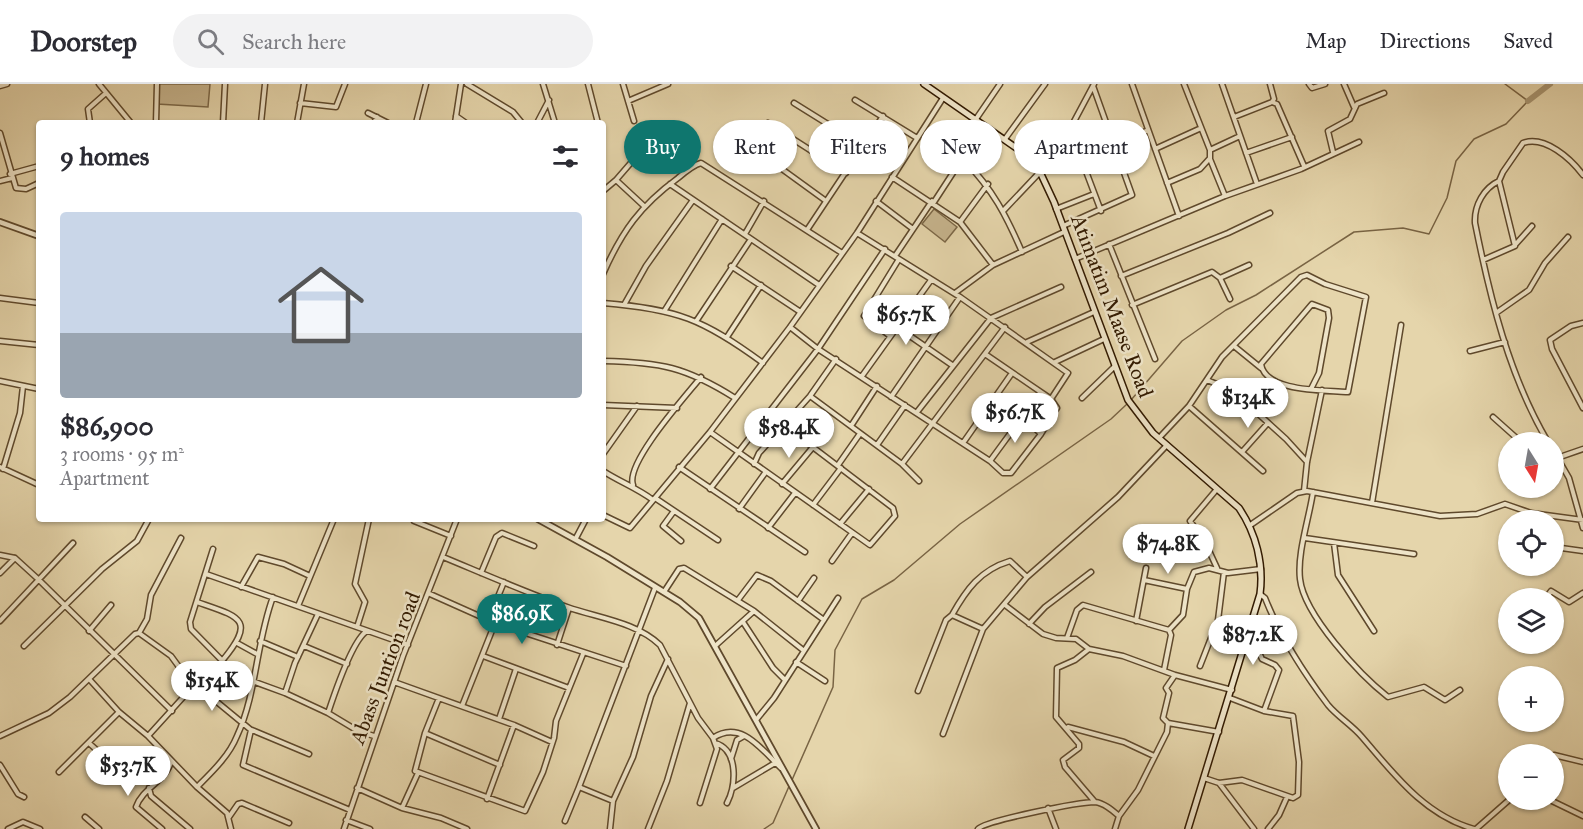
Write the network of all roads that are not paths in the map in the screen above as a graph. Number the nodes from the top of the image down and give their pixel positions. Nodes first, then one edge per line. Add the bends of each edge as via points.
1 (7, 84) edge
2 (99, 84) edge
3 (157, 84) edge
4 (225, 84) edge
5 (265, 84) edge
6 (304, 84) edge
7 (345, 84) edge
8 (426, 84) edge
9 (461, 84) edge
10 (467, 84) edge
11 (543, 84) edge
12 (588, 84) edge
13 (623, 84) edge
14 (668, 84) edge
15 (924, 84) edge
16 (999, 84) edge
17 (1045, 84) edge
18 (1132, 84) edge
19 (1184, 84) edge
20 (1221, 84) edge
21 (1270, 84) edge
22 (1309, 84) edge
23 (1325, 84) edge
24 (1344, 84) edge
25 (1093, 85) edge
26 (0, 86) edge
27 (106, 93) junction
28 (1384, 93) dead end
29 (943, 98) junction
30 (549, 99) junction
31 (855, 100) dead end
32 (628, 101) junction
33 (1272, 102) junction
34 (300, 103) junction
35 (794, 104) dead end
36 (1354, 107) junction
37 (368, 113) dead end
38 (456, 116) junction
39 (884, 116) junction
40 (377, 117) junction
41 (1234, 117) junction
42 (976, 119) junction
43 (90, 120) edge
44 (128, 120) edge
45 (156, 120) edge
46 (223, 120) edge
47 (261, 120) edge
48 (297, 120) edge
49 (376, 120) edge
50 (382, 120) edge
51 (417, 120) edge
52 (455, 120) edge
53 (462, 120) edge
54 (520, 120) edge
55 (538, 120) edge
56 (554, 120) edge
57 (597, 120) edge
58 (634, 120) dead end
59 (820, 120) edge
60 (881, 120) edge
61 (1105, 120) edge
62 (1145, 120) edge
63 (1199, 129) junction
64 (0, 134) edge
65 (1150, 135) edge
66 (1240, 136) junction
67 (1292, 137) junction
68 (917, 138) junction
69 (1005, 139) junction
70 (1359, 142) dead end
71 (1014, 146) edge
72 (1155, 149) junction
73 (1210, 150) junction
74 (1334, 152) junction
75 (3, 153) edge
76 (1246, 153) junction
77 (1210, 158) junction
78 (1304, 166) junction
79 (36, 167) edge
80 (624, 171) edge
81 (789, 174) edge
82 (845, 174) edge
83 (1038, 174) edge
84 (1041, 174) edge
85 (1124, 174) edge
86 (1583, 175) edge
87 (11, 176) junction
88 (892, 177) junction
89 (616, 180) junction
90 (0, 181) edge
91 (1499, 182) junction
92 (1167, 183) junction
93 (36, 184) edge
94 (669, 184) junction
95 (988, 184) junction
96 (1257, 184) junction
97 (606, 188) edge
98 (1094, 194) junction
99 (1225, 196) junction
100 (693, 200) junction
101 (764, 201) junction
102 (826, 201) junction
103 (876, 201) junction
104 (933, 202) junction
105 (644, 206) junction
106 (1056, 209) junction
107 (1004, 210) junction
108 (1101, 211) junction
109 (1270, 213) dead end
110 (1179, 216) junction
111 (722, 219) junction
112 (0, 222) edge
113 (960, 222) junction
114 (1532, 226) dead end
115 (913, 229) junction
116 (1063, 229) junction
117 (807, 230) junction
118 (857, 233) junction
119 (745, 234) junction
120 (36, 235) edge
121 (1568, 237) dead end
122 (751, 239) junction
123 (1109, 244) junction
124 (1515, 246) junction
125 (885, 249) junction
126 (1022, 252) junction
127 (842, 253) junction
128 (897, 257) junction
129 (1075, 259) junction
130 (1483, 260) junction
131 (993, 265) junction
132 (1249, 265) dead end
133 (731, 266) junction
134 (606, 268) edge
135 (1121, 276) junction
136 (1220, 278) junction
137 (931, 280) junction
138 (761, 285) junction
139 (819, 285) junction
140 (1061, 287) dead end
141 (955, 294) junction
142 (960, 297) junction
143 (0, 298) edge
144 (1230, 299) dead end
145 (36, 303) edge
146 (606, 303) edge
147 (624, 305) junction
148 (1132, 305) junction
149 (665, 310) junction
150 (799, 311) junction
151 (1094, 312) junction
152 (1496, 313) junction
153 (991, 318) junction
154 (697, 320) junction
155 (1583, 323) edge
156 (1401, 325) dead end
157 (790, 327) junction
158 (897, 327) junction
159 (1005, 327) junction
160 (890, 336) junction
161 (727, 337) junction
162 (1104, 339) junction
163 (0, 341) edge
164 (1028, 342) junction
165 (1505, 342) junction
166 (36, 345) edge
167 (927, 346) junction
168 (1234, 346) junction
169 (818, 349) junction
170 (1470, 351) dead end
171 (986, 354) junction
172 (836, 359) junction
173 (1155, 359) dead end
174 (606, 361) edge
175 (1055, 362) junction
176 (763, 363) junction
177 (952, 365) junction
178 (1115, 366) junction
179 (1262, 369) junction
180 (1012, 373) junction
181 (862, 376) junction
182 (701, 377) junction
183 (1207, 380) junction
184 (0, 381) edge
185 (23, 386) junction
186 (877, 386) junction
187 (36, 388) edge
188 (1311, 388) junction
189 (1322, 390) junction
190 (1040, 393) junction
191 (810, 396) junction
192 (891, 397) junction
193 (735, 398) junction
194 (1082, 398) dead end
195 (1051, 399) junction
196 (606, 405) edge
197 (905, 405) junction
198 (1188, 405) junction
199 (637, 406) junction
200 (677, 408) junction
201 (1583, 408) edge
202 (917, 412) junction
203 (1022, 416) junction
204 (1493, 417) dead end
205 (934, 423) junction
206 (1267, 424) junction
207 (785, 426) junction
208 (851, 426) junction
209 (710, 432) junction
210 (1510, 432) edge
211 (1542, 432) edge
212 (1041, 434) junction
213 (859, 435) junction
214 (1159, 438) junction
215 (963, 443) junction
216 (877, 445) junction
217 (1167, 445) junction
218 (813, 447) junction
219 (1583, 448) edge
220 (606, 450) edge
221 (1242, 452) junction
222 (737, 453) junction
223 (1564, 455) edge
224 (990, 460) junction
225 (1307, 462) junction
226 (902, 464) junction
227 (754, 465) junction
228 (840, 466) junction
229 (678, 467) junction
230 (1, 468) edge
231 (1564, 470) edge
232 (1263, 471) dead end
233 (606, 473) edge
234 (765, 473) junction
235 (919, 481) dead end
236 (36, 484) edge
237 (782, 484) junction
238 (633, 485) junction
239 (710, 489) junction
240 (870, 489) junction
241 (1218, 489) junction
242 (1304, 491) junction
243 (1313, 492) junction
244 (795, 493) junction
245 (654, 499) junction
246 (1372, 503) junction
247 (813, 505) junction
248 (739, 509) junction
249 (674, 511) junction
250 (606, 516) edge
251 (1582, 520) edge
252 (147, 522) edge
253 (333, 522) edge
254 (368, 522) edge
255 (416, 522) edge
256 (456, 522) edge
257 (544, 522) edge
258 (584, 522) edge
259 (840, 524) junction
260 (1249, 526) junction
261 (768, 528) junction
262 (1583, 528) edge
263 (852, 533) junction
264 (451, 536) junction
265 (181, 538) dead end
266 (576, 538) junction
267 (1305, 538) junction
268 (718, 540) dead end
269 (681, 541) dead end
270 (73, 543) dead end
271 (1334, 543) junction
272 (534, 546) dead end
273 (1564, 548) edge
274 (213, 549) dead end
275 (1583, 550) edge
276 (805, 552) dead end
277 (1414, 554) dead end
278 (0, 555) edge
279 (444, 557) junction
280 (15, 558) junction
281 (832, 561) dead end
282 (1146, 568) dead end
283 (1217, 569) junction
284 (1261, 569) junction
285 (1091, 572) dead end
286 (1224, 572) junction
287 (0, 573) edge
288 (481, 573) junction
289 (206, 574) junction
290 (310, 576) junction
291 (1027, 577) junction
292 (814, 578) dead end
293 (38, 579) junction
294 (1144, 580) junction
295 (504, 582) junction
296 (241, 587) junction
297 (655, 588) junction
298 (1187, 589) junction
299 (664, 592) junction
300 (1583, 593) edge
301 (429, 594) junction
302 (1260, 594) junction
303 (273, 597) junction
304 (838, 598) dead end
305 (1564, 599) edge
306 (738, 600) junction
307 (798, 601) junction
308 (197, 602) junction
309 (111, 605) dead end
310 (1005, 605) junction
311 (64, 606) junction
312 (298, 606) junction
313 (568, 608) junction
314 (754, 611) junction
315 (318, 615) junction
316 (952, 615) junction
317 (824, 620) junction
318 (0, 621) edge
319 (488, 621) junction
320 (1136, 621) junction
321 (743, 622) junction
322 (495, 623) junction
323 (1029, 624) junction
324 (357, 627) junction
325 (637, 629) junction
326 (983, 629) junction
327 (1168, 630) junction
328 (89, 631) junction
329 (368, 631) junction
330 (1374, 631) dead end
331 (140, 633) junction
332 (1066, 638) junction
333 (1247, 640) junction
334 (260, 641) junction
335 (237, 643) junction
336 (304, 645) junction
337 (408, 645) junction
338 (557, 645) junction
339 (24, 646) dead end
340 (716, 646) junction
341 (1089, 649) junction
342 (803, 650) junction
343 (257, 654) junction
344 (583, 654) junction
345 (115, 655) junction
346 (483, 656) junction
347 (298, 657) junction
348 (668, 658) junction
349 (222, 661) junction
350 (796, 662) junction
351 (346, 664) junction
352 (626, 666) junction
353 (1200, 666) dead end
354 (516, 669) junction
355 (1164, 670) junction
356 (1175, 675) junction
357 (90, 680) junction
358 (784, 680) junction
359 (252, 681) junction
360 (825, 681) dead end
361 (394, 682) junction
362 (190, 687) junction
363 (569, 688) junction
364 (250, 689) junction
365 (1232, 690) junction
366 (1460, 690) dead end
367 (918, 691) dead end
368 (285, 693) junction
369 (439, 698) junction
370 (1230, 698) junction
371 (690, 702) junction
372 (462, 706) junction
373 (172, 711) junction
374 (1264, 711) junction
375 (119, 712) junction
376 (328, 713) junction
377 (499, 719) junction
378 (755, 720) junction
379 (1168, 723) junction
380 (242, 724) junction
381 (1178, 724) junction
382 (514, 725) junction
383 (1068, 727) junction
384 (251, 729) junction
385 (1167, 732) junction
386 (1219, 732) junction
387 (425, 733) junction
388 (943, 734) dead end
389 (745, 735) junction
390 (0, 736) edge
391 (148, 736) junction
392 (374, 736) junction
393 (714, 740) junction
394 (552, 742) junction
395 (90, 744) junction
396 (309, 754) dead end
397 (1154, 756) junction
398 (1564, 757) edge
399 (731, 759) junction
400 (171, 760) junction
401 (1583, 762) edge
402 (775, 763) junction
403 (0, 765) edge
404 (500, 765) junction
405 (120, 771) dead end
406 (59, 772) dead end
407 (418, 773) junction
408 (786, 773) junction
409 (1203, 778) junction
410 (1219, 783) junction
411 (197, 787) junction
412 (579, 787) junction
413 (149, 788) junction
414 (357, 788) junction
415 (733, 788) junction
416 (24, 797) dead end
417 (1287, 797) junction
418 (487, 799) junction
419 (614, 801) junction
420 (1095, 802) junction
421 (699, 803) dead end
422 (727, 803) dead end
423 (1564, 807) edge
424 (402, 808) junction
425 (1048, 808) junction
426 (1498, 809) edge
427 (350, 810) junction
428 (1119, 816) junction
429 (1583, 816) edge
430 (85, 817) dead end
431 (229, 817) junction
432 (346, 820) junction
433 (565, 820) dead end
434 (289, 823) dead end
435 (8, 829) edge
436 (40, 829) edge
437 (99, 829) edge
438 (162, 829) edge
439 (190, 829) edge
440 (231, 829) edge
441 (344, 829) edge
442 (370, 829) edge
443 (467, 829) edge
444 (610, 829) edge
445 (648, 829) edge
446 (816, 829) edge
447 (978, 829) edge
448 (1056, 829) edge
449 (1113, 829) edge
450 (1188, 829) edge
451 (1254, 829) edge
452 (1268, 829) edge
453 (1475, 829) edge

1 - 26 street
2 - 27 street
3 - 45 street
4 - 46 street
5 - 47 street
6 - 34 street
7 - 34 street via 336,107
8 - 51 street
9 - 38 street
10 - 54 street
11 - 30 street
12 - 57 street
13 - 32 street
14 - 32 street
15 - 29 main road, Atimatim Maase Road
16 - 42 street
17 - 69 street
18 - 62 street
19 - 63 street
20 - 41 street
21 - 33 street
22 - 23 street via 1312,88
24 - 36 street
25 - 61 street
25 - 98 street via 1070,129
27 - 43 street via 88,109
27 - 44 street
28 - 36 street
29 - 42 main road, Atimatim Maase Road
29 - 68 street
30 - 55 street
30 - 56 street
31 - 39 street
32 - 58 street
33 - 41 street
33 - 67 street via 1277,104
34 - 48 street
35 - 59 street
36 - 74 street via 1350,119 1328,131
37 - 40 street
38 - 52 street
38 - 53 street
39 - 60 street
39 - 68 street
40 - 49 street
40 - 50 street
41 - 66 street
42 - 69 main road, Atimatim Maase Road
63 - 72 street
63 - 73 street
64 - 75 street
65 - 72 street
66 - 73 street
66 - 76 street
67 - 76 street
67 - 78 street
68 - 88 street
69 - 71 main road, Atimatim Maase Road
70 - 74 street
72 - 92 street
73 - 77 street
74 - 78 street
75 - 87 street
76 - 96 street
77 - 92 street via 1200,169
77 - 99 street
78 - 96 street
79 - 87 street
80 - 89 street
81 - 102 street
82 - 102 street
83 - 107 street
84 - 106 main road, Atimatim Maase Road
85 - 108 street via 1132,195
86 - 91 street via 1556,149 1529,141 1518,148
87 - 90 street
87 - 93 street via 19,189
88 - 103 street
88 - 104 street
89 - 97 street
89 - 105 street
91 - 124 street
91 - 130 street via 1489,186 1476,212
92 - 110 street
94 - 100 street
94 - 101 street via 701,163
94 - 105 street
95 - 104 street via 963,160
95 - 107 street
95 - 113 street
96 - 99 street
98 - 106 street
98 - 108 street
99 - 110 street
100 - 111 street
100 - 147 street via 646,266
101 - 117 street
101 - 119 street
102 - 117 street
103 - 115 street
103 - 118 street
104 - 113 street
104 - 115 street
105 - 134 street via 624,231
106 - 116 main road, Atimatim Maase Road
107 - 126 street
108 - 116 street
109 - 135 street
110 - 123 street
111 - 119 street
111 - 149 street
112 - 120 street
113 - 131 street
114 - 124 street
115 - 128 street
116 - 126 street
116 - 129 main road, Atimatim Maase Road
117 - 127 street
118 - 125 street
118 - 127 street
119 - 122 street
121 - 152 street via 1545,263 1529,290
122 - 133 street
122 - 139 street
123 - 129 street
123 - 135 street
124 - 130 street
125 - 128 street
125 - 169 street
126 - 131 street
127 - 139 street
128 - 137 street
128 - 160 street via 864,316
129 - 151 main road, Atimatim Maase Road
130 - 152 street
131 - 141 street
132 - 136 street
133 - 138 street
133 - 154 street
135 - 148 street
136 - 144 street
136 - 148 street via 1212,272
137 - 141 street
137 - 158 street
138 - 150 street
138 - 161 street
139 - 150 street
140 - 153 street
141 - 142 street
142 - 153 street
142 - 167 street
143 - 145 street
146 - 147 street
147 - 149 street
148 - 173 street
149 - 154 street
150 - 157 street
151 - 162 main road, Atimatim Maase Road
151 - 164 street
152 - 165 street
153 - 159 street
153 - 177 street
154 - 161 street
155 - 201 street via 1550,340
156 - 246 street
157 - 169 street
157 - 176 street
158 - 160 street
158 - 167 street
159 - 164 street
159 - 171 street
160 - 181 street
161 - 176 street
162 - 175 street
162 - 178 main road, Atimatim Maase Road
163 - 166 street
164 - 175 street
165 - 170 street
165 - 211 street via 1527,404
167 - 177 street
167 - 192 street
168 - 179 street
168 - 183 street
168 - 189 street via 1264,311 1303,276 1310,275 1325,284 1362,295 1366,298 1350,389
169 - 172 street
169 - 222 street
171 - 180 street
171 - 205 street
172 - 181 street
172 - 191 street
174 - 182 street via 668,365
175 - 195 street via 1068,373
176 - 193 street
177 - 202 street
178 - 194 street
178 - 214 main road, Atimatim Maase Road via 1128,400
179 - 188 street via 1287,387
179 - 188 street via 1261,364 1312,303 1323,307 1329,318 1319,374
180 - 190 street
180 - 215 street
181 - 186 street
182 - 193 street
182 - 200 street
183 - 198 street
183 - 206 street via 1230,389
184 - 185 street
185 - 187 street
185 - 230 street via 20,413
186 - 192 street
186 - 208 street
188 - 189 street
189 - 225 street
190 - 195 street
190 - 203 street
191 - 207 street
191 - 208 street
192 - 197 street
193 - 209 street
195 - 212 street via 1057,408
196 - 199 street
197 - 202 street
197 - 216 street
198 - 214 street
198 - 221 street
199 - 200 street
199 - 220 street
200 - 238 street via 644,449 631,476
202 - 205 street
203 - 212 street
203 - 224 street
204 - 210 street
205 - 215 street
205 - 226 street
206 - 221 street
206 - 225 street
207 - 218 street
207 - 227 street via 759,453
208 - 213 street
209 - 222 street
209 - 229 street
212 - 224 street via 1007,474
213 - 216 street
213 - 228 street
214 - 217 main road, Atimatim Maase Road
215 - 224 street
216 - 226 street
217 - 241 main road, Atimatim Maase Road
217 - 291 street via 1118,497
218 - 228 street
218 - 237 street
219 - 223 street
221 - 232 street
222 - 227 street
222 - 239 street
225 - 242 street
226 - 235 street
227 - 234 street
228 - 240 street
228 - 247 street
229 - 239 street
229 - 245 street
230 - 236 street
231 - 251 street
233 - 238 street
234 - 237 street
234 - 248 street
237 - 244 street
238 - 245 street
239 - 248 street
240 - 259 street
240 - 263 street via 894,508 895,516 869,546
241 - 260 main road, Atimatim Maase Road via 1239,508
241 - 283 street via 1190,521
242 - 243 street
242 - 260 street
243 - 246 street
243 - 267 street
244 - 247 street
244 - 261 street
245 - 249 street
245 - 250 street via 630,528
246 - 251 street via 1454,517 1507,504 1531,513
247 - 259 street
248 - 261 street
249 - 268 street
249 - 269 street via 663,526
251 - 262 street
252 - 311 street via 136,541
253 - 290 street
254 - 324 street via 355,584 365,602
255 - 264 street
256 - 264 street, Abass Juntion road
257 - 266 street
258 - 266 street
259 - 263 street
260 - 284 main road, Atimatim Maase Road
261 - 276 street
263 - 281 street
264 - 279 street, Abass Juntion road
265 - 331 street via 151,595
266 - 297 street
267 - 271 street
267 - 366 street via 1300,562 1304,594 1325,629 1360,671 1388,697 1424,687 1445,700
270 - 293 street
271 - 277 street
271 - 330 street via 1338,575
272 - 288 street via 501,533 495,537
273 - 275 street
274 - 289 street
278 - 280 street
279 - 288 street
279 - 301 street, Abass Juntion road
280 - 287 street
280 - 293 street
282 - 294 street
283 - 286 street
283 - 298 street via 1194,572
284 - 286 street
284 - 302 main road, Atimatim Maase Road
285 - 323 street
286 - 353 street via 1218,620
288 - 295 street
289 - 296 street
289 - 308 street
290 - 296 street via 258,557
290 - 312 street
291 - 310 street
291 - 316 street via 1010,561 999,563 976,579
292 - 307 street
293 - 311 street
293 - 318 street
294 - 298 street
294 - 320 street
295 - 313 street
295 - 319 street
296 - 303 street
297 - 299 street
297 - 325 street
298 - 327 street via 1183,615
299 - 306 street via 679,569 684,568
299 - 340 street via 695,614
300 - 305 street via 1569,602
301 - 319 street
301 - 337 street, Abass Juntion road
302 - 333 main road, Atimatim Maase Road
302 - 453 street via 1284,639 1328,705 1410,791 1446,818
303 - 312 street
303 - 334 street
304 - 317 street
306 - 307 street via 758,575
306 - 314 street
307 - 317 street
308 - 335 street via 236,618 243,630
308 - 349 street via 191,629
309 - 328 street
310 - 323 street
310 - 326 street
311 - 328 street
311 - 339 street
312 - 315 street
313 - 325 street
313 - 338 street
314 - 321 street
314 - 342 street
315 - 324 street
315 - 336 street
316 - 326 street
316 - 367 street via 946,620
317 - 342 street
319 - 322 street
320 - 327 street
320 - 332 street via 1083,605 1077,610
321 - 340 street
321 - 358 street
322 - 338 street
322 - 346 street
323 - 332 street via 1043,634
324 - 329 street
325 - 348 street via 651,636
325 - 352 street
326 - 388 street
327 - 355 street via 1171,635
328 - 345 street
329 - 337 street
329 - 351 street via 360,636
331 - 345 street
331 - 362 street via 171,656 188,676
332 - 341 street via 1078,640
333 - 365 main road, Atimatim Maase Road
333 - 374 street via 1255,644 1262,659 1279,670
334 - 343 street
334 - 347 street
335 - 343 street
335 - 349 street
336 - 347 street
336 - 351 street
337 - 361 street, Abass Juntion road
338 - 344 street
340 - 378 street
341 - 355 street
341 - 383 street via 1075,660 1060,664 1055,671 1057,720
342 - 350 street
343 - 359 street
344 - 352 street
344 - 363 street
345 - 357 street
345 - 373 street
346 - 354 street
346 - 372 street
347 - 368 street
348 - 371 street
348 - 419 street
349 - 364 street
350 - 358 street
350 - 360 street
351 - 376 street
352 - 412 street
354 - 363 street
354 - 377 street
355 - 356 street
356 - 365 street
356 - 379 street via 1166,688 1169,693 1163,717
357 - 375 street
357 - 390 street via 49,713
358 - 378 street
359 - 364 street
359 - 368 street
361 - 369 street
361 - 392 street, Abass Juntion road
362 - 373 street
362 - 380 street via 212,697
363 - 394 street
364 - 380 street
365 - 370 main road, Atimatim Maase Road
368 - 376 street
369 - 372 street
369 - 387 street
370 - 374 street
370 - 386 main road, Atimatim Maase Road
371 - 393 street
371 - 445 street
372 - 377 street
373 - 391 street
374 - 417 street via 1291,715 1296,727 1298,795
375 - 391 street
375 - 395 street
376 - 392 street
377 - 382 street
378 - 408 street
379 - 381 street
379 - 385 street
380 - 384 street
380 - 411 street via 228,753
381 - 385 street
381 - 386 street
382 - 394 street
382 - 404 street
383 - 397 street via 1124,742
383 - 420 street via 1080,746 1063,764
384 - 396 street
384 - 427 street via 243,765
385 - 397 street
386 - 409 main road, Atimatim Maase Road
387 - 404 street
387 - 407 street via 415,765
389 - 393 street via 729,731
389 - 399 street via 737,740
389 - 402 street
391 - 400 street
392 - 414 street, Abass Juntion road
393 - 399 street
393 - 421 street via 717,749
394 - 418 street via 527,810
395 - 405 street
395 - 406 street
397 - 428 street via 1138,790
398 - 401 street
399 - 415 street
400 - 411 street
400 - 413 street via 165,775
402 - 408 street
402 - 415 street
403 - 416 street
404 - 418 street
407 - 418 street
407 - 424 street
408 - 446 street
409 - 410 street
409 - 450 main road, Atimatim Maase Road
410 - 417 street via 1242,780
410 - 451 street
411 - 431 street
412 - 419 street
412 - 433 street
413 - 438 street via 136,807
413 - 439 street via 151,796
414 - 424 street
414 - 427 street, Abass Juntion road
415 - 422 street
417 - 452 street via 1280,815
419 - 444 street
420 - 425 street
420 - 428 street
423 - 429 street
424 - 443 street
425 - 447 street via 994,821
425 - 448 street
426 - 453 street
427 - 432 street, Abass Juntion road
428 - 449 street
430 - 437 street
431 - 434 street via 242,803
431 - 440 street
432 - 441 street, Abass Juntion road
432 - 442 street
435 - 436 street via 23,822

